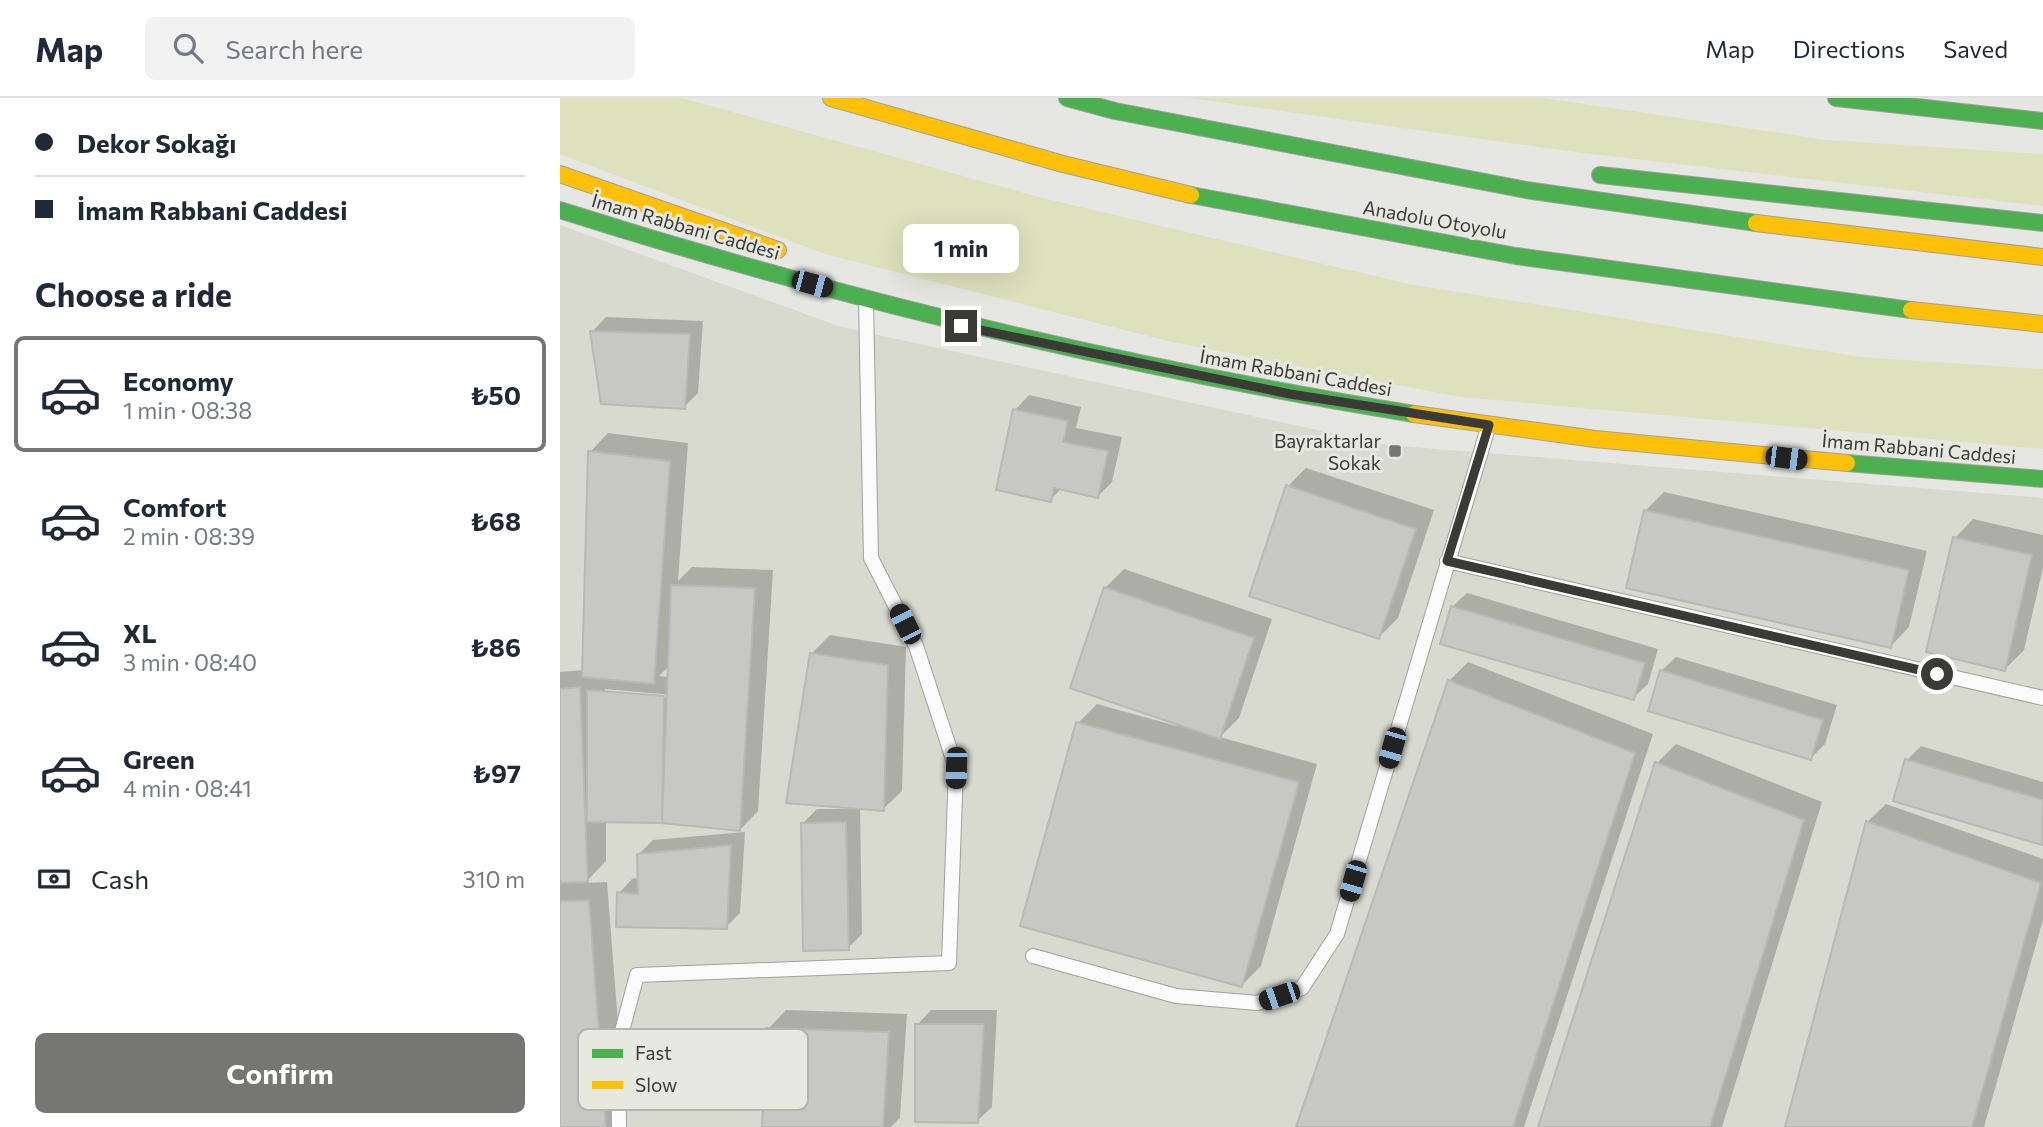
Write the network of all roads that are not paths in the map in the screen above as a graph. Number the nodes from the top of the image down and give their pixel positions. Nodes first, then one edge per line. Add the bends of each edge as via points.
1 (831, 98) edge
2 (1067, 98) edge
3 (1836, 98) edge
4 (1115, 111) junction
5 (2043, 121) edge
6 (1419, 152) dead end
7 (1583, 173) dead end
8 (560, 174) edge
9 (560, 210) edge
10 (2043, 223) edge
11 (2043, 257) edge
12 (797, 258) dead end
13 (835, 273) dead end
14 (866, 298) junction
15 (2043, 324) edge
16 (961, 326) junction
17 (1489, 425) junction
18 (2043, 479) edge
19 (1447, 561) junction
20 (2043, 698) edge
21 (1033, 957) dead end
22 (623, 1029) edge

1 - 15 main road, Anadolu Otoyolu via 1201,198 1707,286
2 - 4 main road
3 - 5 main road
4 - 6 main road
4 - 11 main road via 1526,190 1774,226
7 - 10 main road
8 - 12 main road
9 - 14 main road, İmam Rabbani Caddesi via 650,240
13 - 16 main road
14 - 16 main road, İmam Rabbani Caddesi
14 - 22 lane via 872,558 915,646 956,768 949,963 638,975
16 - 17 main road, İmam Rabbani Caddesi via 1290,394
17 - 18 main road, İmam Rabbani Caddesi via 1812,461
17 - 19 lane
19 - 20 lane
19 - 21 lane via 1337,934 1302,988 1257,1003 1176,996

